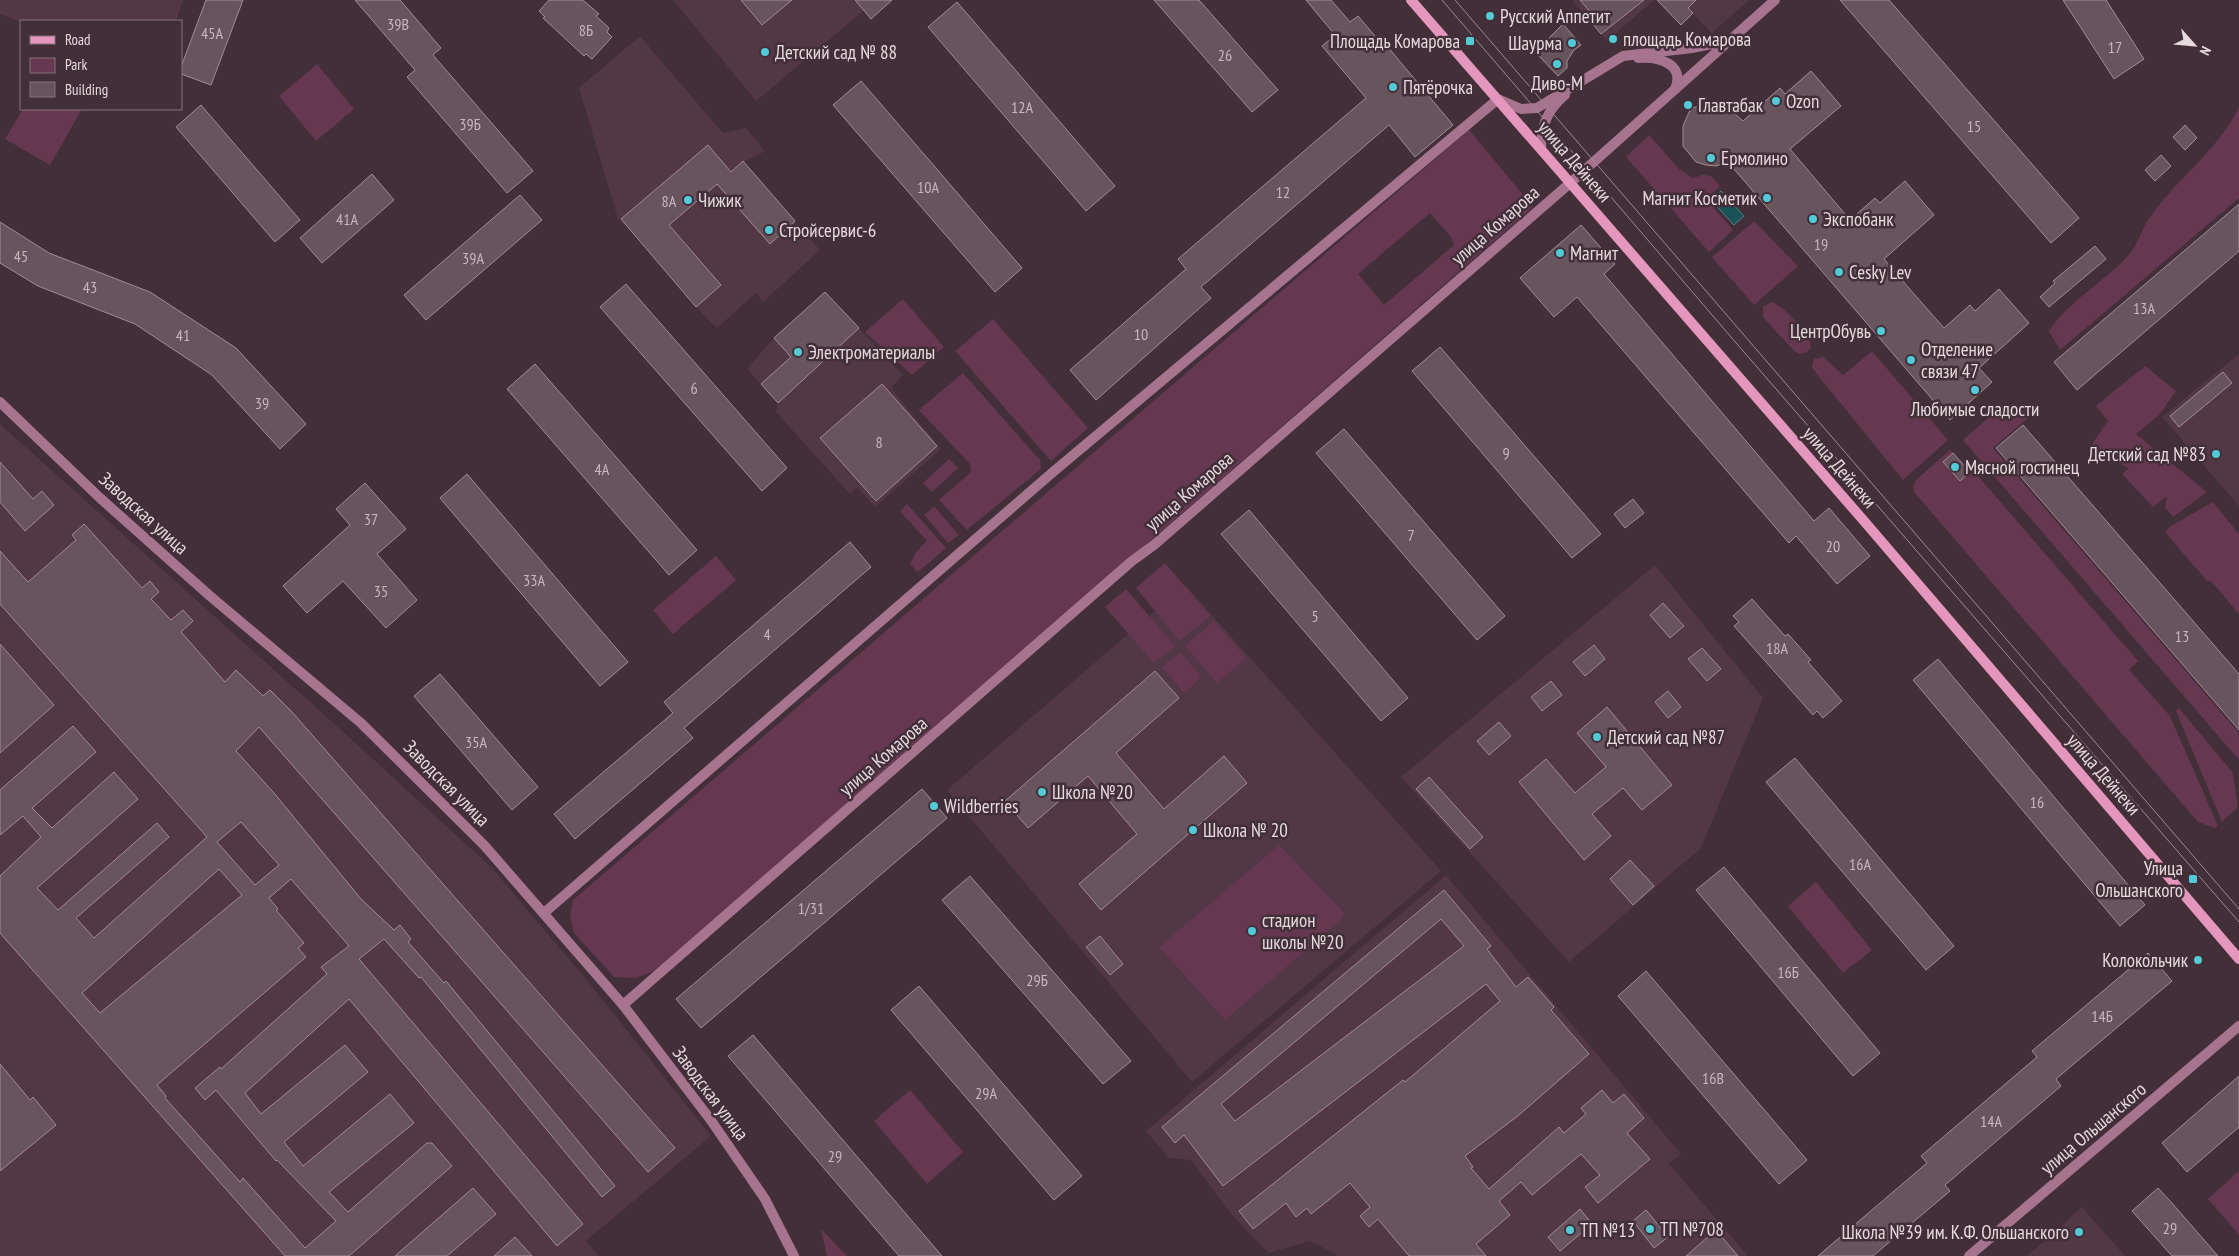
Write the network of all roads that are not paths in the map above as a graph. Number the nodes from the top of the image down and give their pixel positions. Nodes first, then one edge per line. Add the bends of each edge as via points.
1 (1411, 0) edge
2 (1775, 0) edge
3 (1728, 41) junction
4 (1614, 60) junction
5 (1581, 81) junction
6 (1675, 90) junction
7 (1498, 99) junction
8 (1540, 149) junction
9 (1569, 184) junction
10 (0, 402) edge
11 (544, 913) junction
12 (2239, 959) edge
13 (623, 1005) junction
14 (2239, 1026) edge
15 (794, 1256) edge
16 (1969, 1256) edge

1 - 7 main road, улица Дейнеки
2 - 3 street, улица Комарова
3 - 4 street via 1628,54
3 - 6 street, улица Комарова
4 - 5 street
4 - 6 street via 1648,57 1663,60 1676,71 1678,81
5 - 7 street via 1530,110
5 - 8 street via 1554,104 1546,116
6 - 9 street, улица Комарова
7 - 8 main road, улица Дейнеки
7 - 11 street via 1053,472
8 - 9 main road, улица Дейнеки
9 - 12 main road, улица Дейнеки via 1858,514
9 - 13 street, улица Комарова
10 - 11 street, Заводская улица via 100,498 361,723 484,845
11 - 13 street, Заводская улица
13 - 15 street, Заводская улица via 725,1140 764,1199
14 - 16 street, улица Ольшанского

